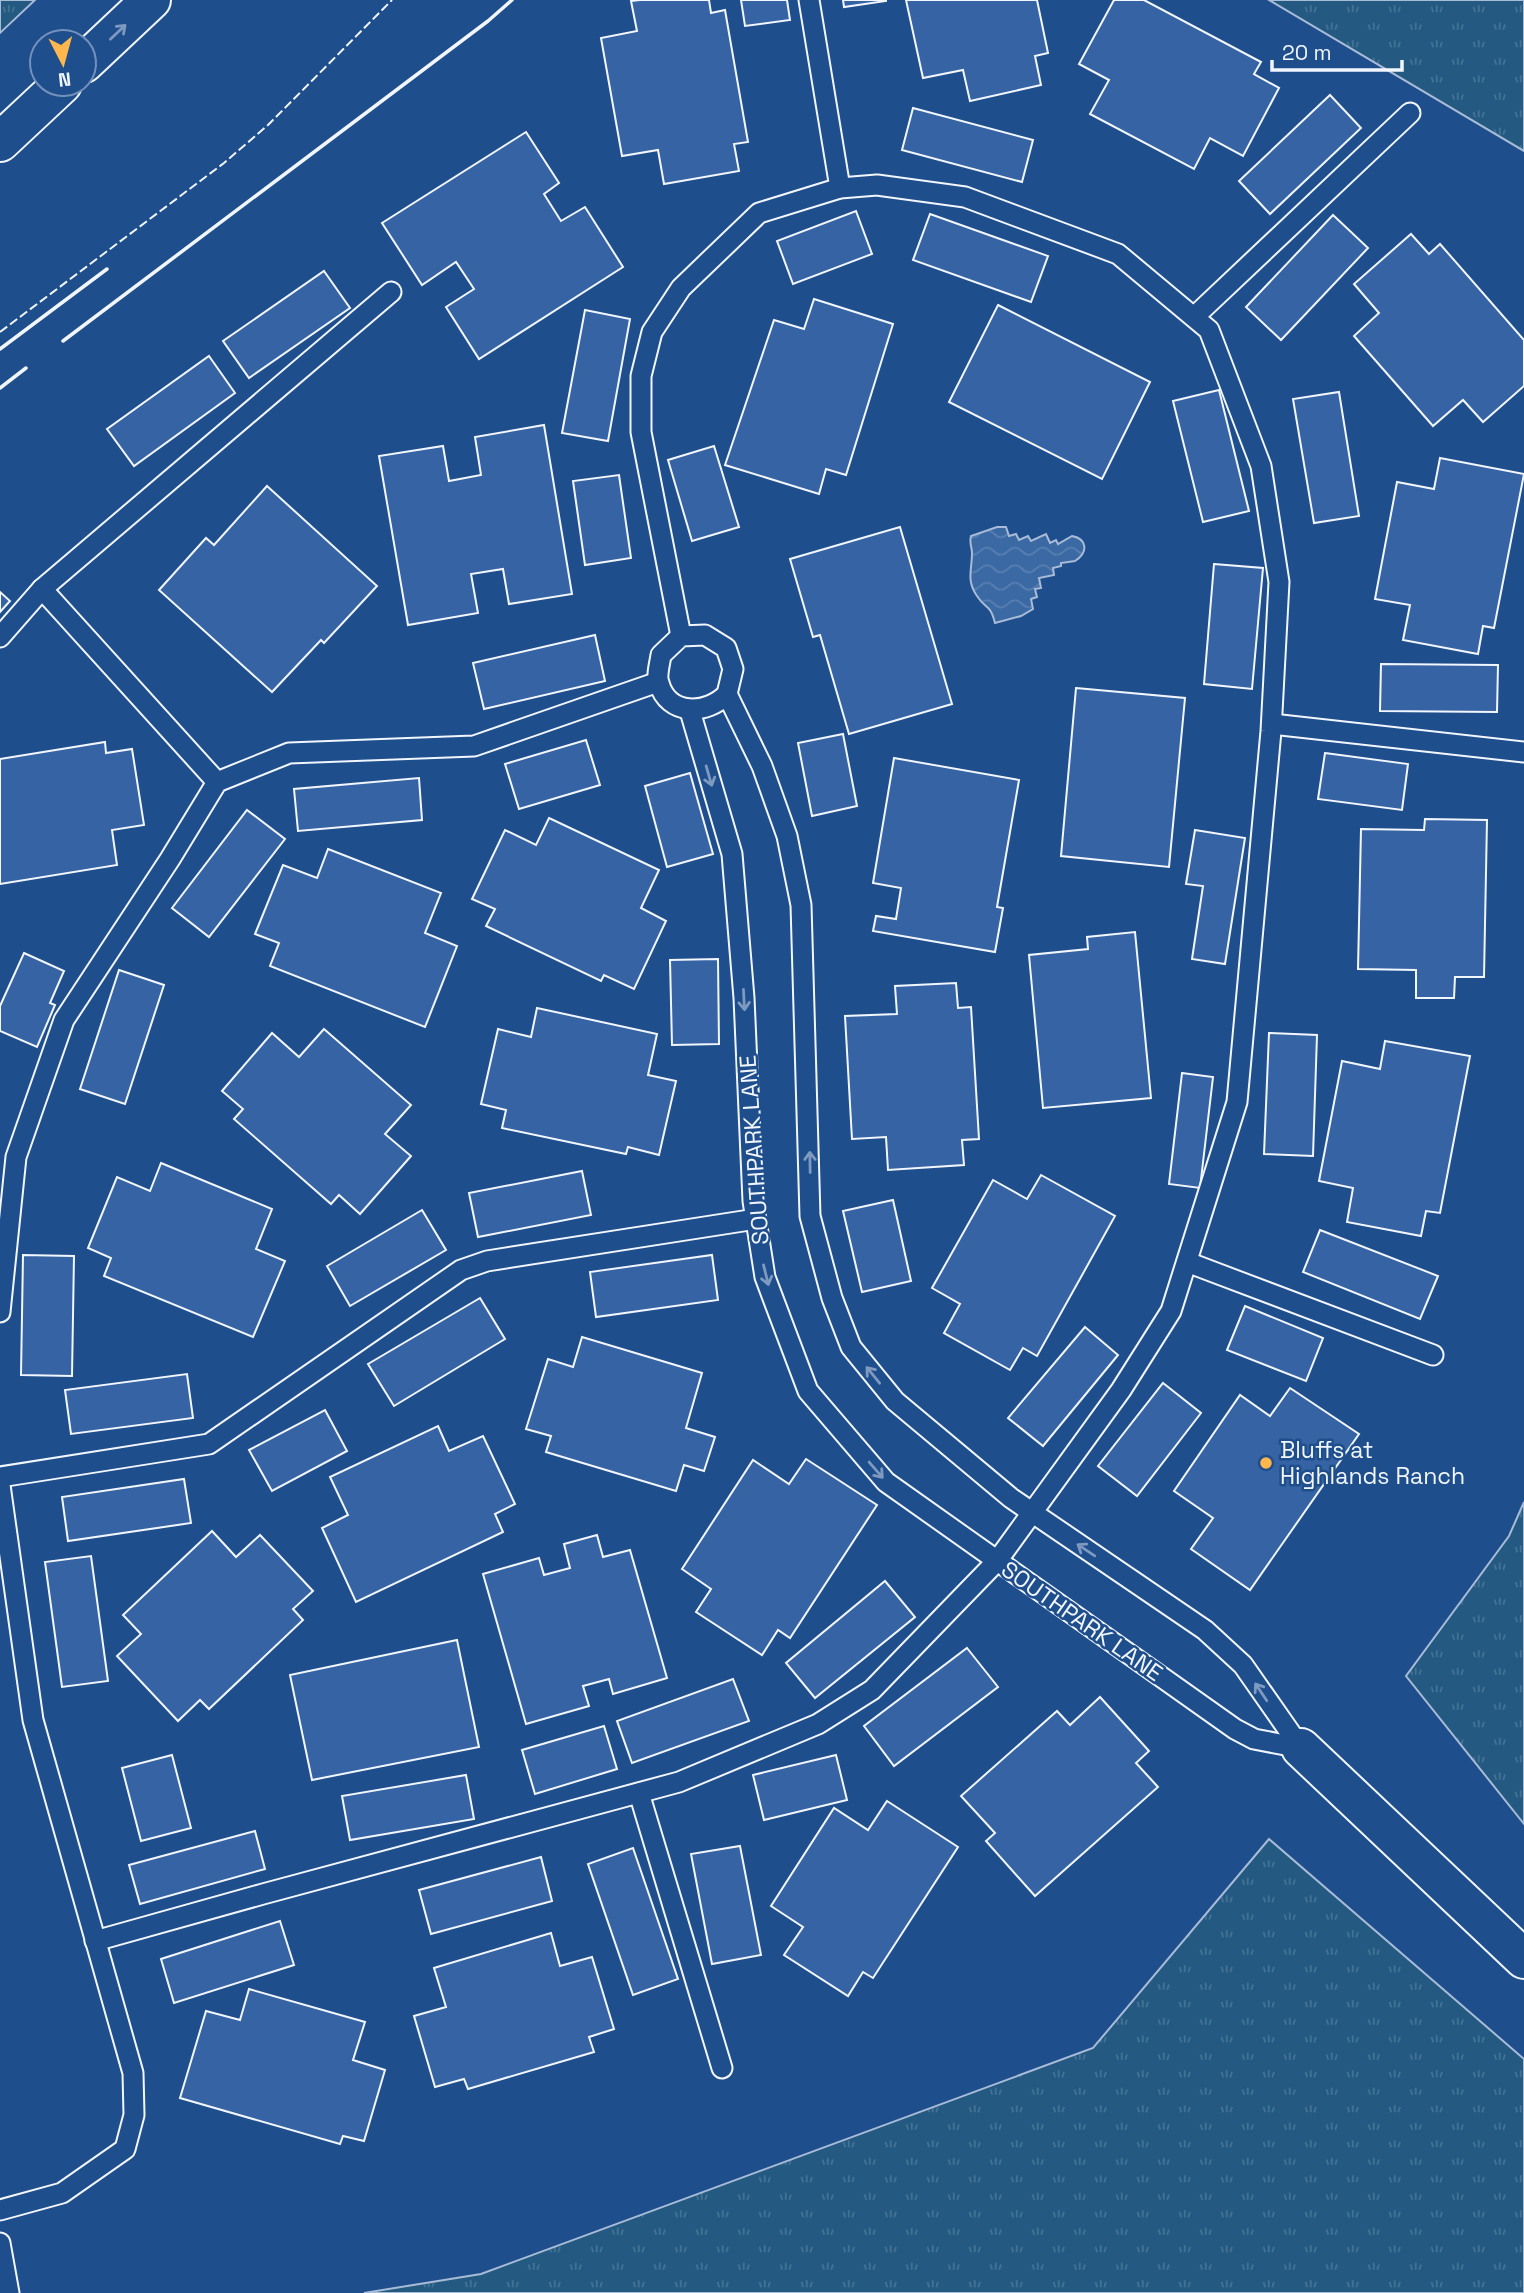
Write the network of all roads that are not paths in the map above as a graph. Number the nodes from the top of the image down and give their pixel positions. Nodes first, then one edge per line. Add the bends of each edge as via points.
1 (151, 0) edge
2 (809, 0) edge
3 (98, 50) edge
4 (47, 98) edge
5 (1410, 113) dead end
6 (12, 131) edge
7 (0, 163) edge
8 (840, 188) junction
9 (391, 292) dead end
10 (1194, 317) junction
11 (42, 589) junction
12 (681, 636) junction
13 (0, 637) edge
14 (658, 682) junction
15 (727, 694) junction
16 (690, 711) junction
17 (1272, 724) junction
18 (1524, 752) edge
19 (217, 782) junction
20 (756, 1219) junction
21 (1187, 1262) junction
22 (1, 1285) edge
23 (0, 1312) edge
24 (1433, 1355) dead end
25 (0, 1477) edge
26 (0, 1485) edge
27 (1033, 1514) junction
28 (997, 1561) junction
29 (1301, 1748) junction
30 (639, 1793) junction
31 (95, 1941) junction
32 (1524, 1959) edge
33 (722, 2068) dead end
34 (0, 2210) edge
35 (0, 2243) edge
36 (9, 2293) edge

3 -> 1 main road
2 - 8 lane
4 - 6 main road
5 - 10 lane
6 - 7 main road
8 - 10 lane via 877,185 965,197 1118,254
8 - 12 lane via 759,213 681,288 652,332 641,376 640,432
9 - 11 lane
10 - 17 lane via 1209,330 1261,467 1279,582
11 - 13 lane
11 - 19 lane
12 - 14 lane via 661,655
12 - 15 lane via 705,635 726,648 733,669
14 - 16 lane via 669,701
14 - 19 lane via 474,746 289,753
15 - 16 lane via 718,704
27 -> 15 lane via 895,1401 851,1347 837,1310 810,1216 802,905 787,836 762,766
16 -> 20 lane, SOUTHPARK LANE via 732,854
17 - 18 lane
17 - 21 lane via 1237,1102
19 - 22 lane via 64,1020 16,1157
20 - 25 lane via 487,1261 461,1270 209,1444
20 -> 28 lane, SOUTHPARK LANE via 765,1277 808,1391 886,1482
21 - 24 lane
21 - 27 lane via 1171,1311
22 - 23 lane
26 - 31 lane via 33,1720
27 - 28 lane
29 -> 27 lane via 1242,1665 1205,1630
28 - 29 lane, SOUTHPARK LANE via 1235,1729 1254,1740
28 - 30 lane via 872,1690 818,1724 679,1782
29 - 32 main road
30 - 31 lane
30 - 33 lane
31 - 34 lane via 133,2073 134,2115 125,2149 62,2193
35 - 36 lane

